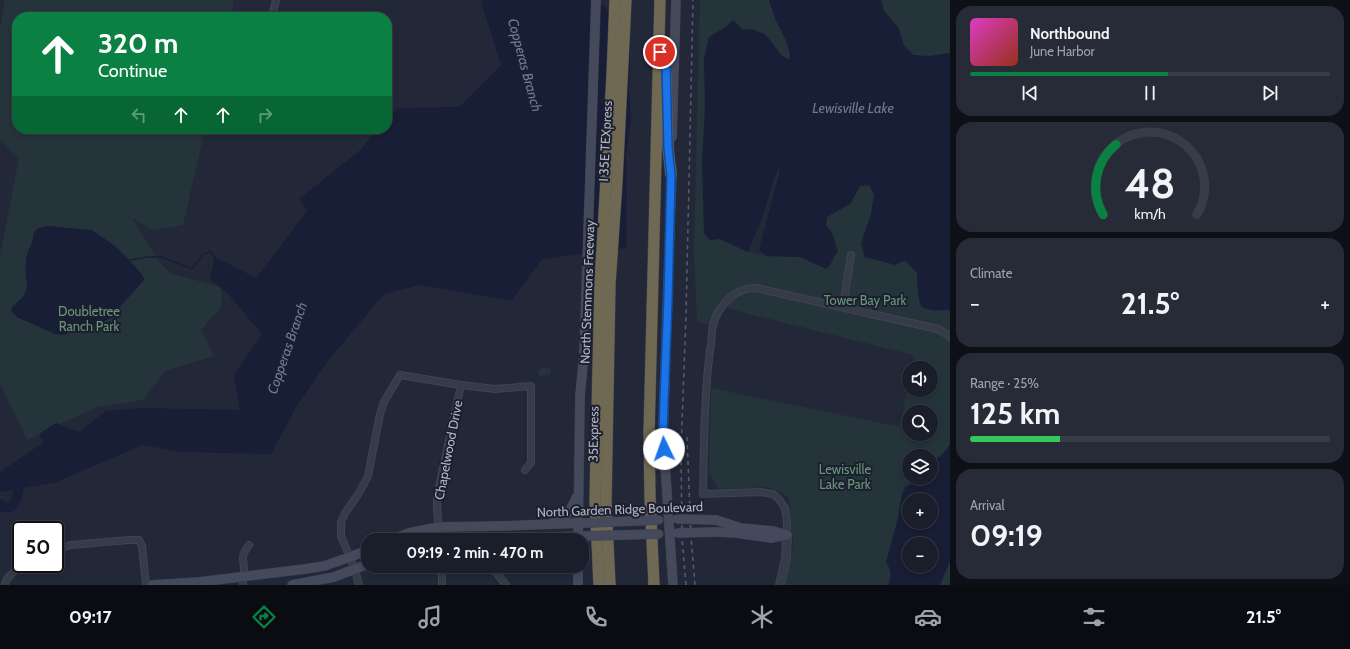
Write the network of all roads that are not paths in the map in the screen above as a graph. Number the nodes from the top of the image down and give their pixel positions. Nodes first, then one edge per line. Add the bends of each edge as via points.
1 (276, 0) edge
2 (596, 0) edge
3 (615, 0) edge
4 (626, 0) edge
5 (660, 0) edge
6 (676, 0) edge
7 (273, 12) edge
8 (660, 52) junction
9 (671, 175) junction
10 (851, 255) dead end
11 (605, 284) junction
12 (843, 307) junction
13 (950, 337) edge
14 (461, 385) junction
15 (525, 470) dead end
16 (578, 493) junction
17 (673, 520) junction
18 (581, 523) junction
19 (549, 524) junction
20 (439, 527) junction
21 (409, 533) edge
22 (439, 533) edge
23 (580, 533) edge
24 (674, 533) junction
25 (787, 535) junction
26 (589, 537) edge
27 (249, 545) dead end
28 (64, 547) edge
29 (361, 553) edge
30 (350, 557) junction
31 (361, 567) edge
32 (355, 570) junction
33 (12, 573) edge
34 (441, 573) edge
35 (496, 573) edge
36 (578, 573) edge
37 (243, 581) edge
38 (5, 585) edge
39 (146, 585) edge
40 (152, 585) edge
41 (292, 585) edge
42 (359, 585) edge
43 (442, 585) edge
44 (506, 585) edge
45 (578, 585) edge
46 (599, 585) edge
47 (610, 585) edge
48 (654, 585) edge
49 (673, 585) edge
50 (780, 585) edge

1 - 7 street
2 - 16 main road, North Stemmons Freeway
3 - 11 highway, North Stemmons Freeway
4 - 11 highway, I 35E TEXpress via 619,136
5 - 8 highway
6 - 9 main road
8 - 9 highway via 666,66
8 - 48 highway via 649,434
9 - 17 main road via 663,433
10 - 12 street
11 - 46 highway, North Stemmons Freeway via 595,500
11 - 47 highway, 35Express via 606,503
12 - 13 street via 938,329
12 - 25 street via 749,288 734,295 722,306 713,325 708,373 703,494 773,494 785,508
14 - 15 street via 495,389 531,386 531,463
14 - 20 street, Chapelwood Drive via 437,496
14 - 30 street via 400,375 380,414 368,476 341,522 341,536
16 - 18 main road, North Stemmons Freeway
16 - 19 main road via 568,514
17 - 18 main road, North Garden Ridge Boulevard, bridge
17 - 24 main road
17 - 25 main road, North Garden Ridge Boulevard, bridge via 716,520 741,528
18 - 19 main road, North Garden Ridge Boulevard
18 - 23 main road, North Stemmons Freeway
19 - 20 main road, North Garden Ridge Boulevard
20 - 21 main road, North Garden Ridge Boulevard
20 - 22 street, Chapelwood Drive
24 - 25 main road, North Garden Ridge Boulevard, bridge via 736,533 771,538
24 - 26 main road, North Garden Ridge Boulevard, bridge
24 - 49 main road
25 - 50 street via 786,559
27 - 37 street via 242,559
28 - 39 street via 139,540 142,546
29 - 30 main road
30 - 32 street
30 - 37 main road via 324,566
31 - 32 main road
32 - 41 main road
32 - 42 street
33 - 38 street via 6,579
34 - 43 street
35 - 44 street
36 - 45 main road
37 - 40 main road

